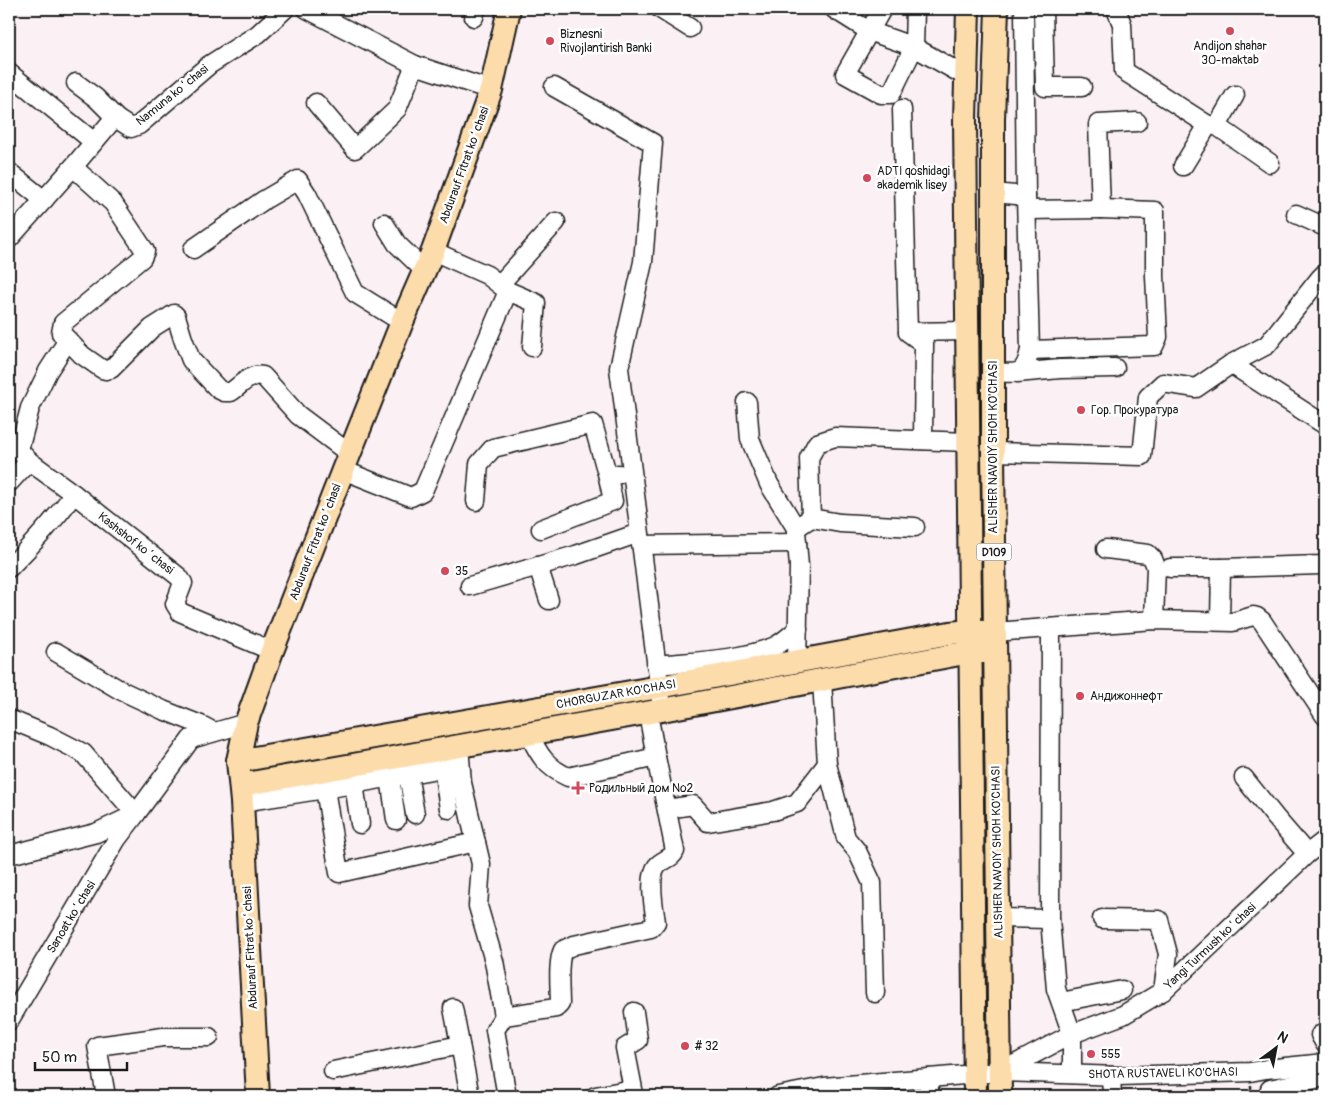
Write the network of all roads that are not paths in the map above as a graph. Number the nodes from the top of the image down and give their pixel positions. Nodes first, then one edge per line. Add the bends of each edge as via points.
1 (285, 9) edge
2 (307, 9) edge
3 (509, 9) edge
4 (660, 9) edge
5 (834, 9) edge
6 (882, 9) edge
7 (915, 9) edge
8 (968, 9) edge
9 (997, 9) edge
10 (1024, 9) edge
11 (1043, 9) edge
12 (1116, 9) edge
13 (690, 28) dead end
14 (869, 31) junction
15 (914, 47) junction
16 (415, 65) junction
17 (9, 73) edge
18 (966, 77) junction
19 (994, 78) junction
20 (76, 83) dead end
21 (554, 87) dead end
22 (1082, 87) dead end
23 (491, 90) junction
24 (1235, 95) dead end
25 (316, 103) dead end
26 (902, 109) dead end
27 (117, 119) junction
28 (1136, 122) dead end
29 (1212, 126) junction
30 (94, 142) junction
31 (1270, 163) dead end
32 (1183, 166) dead end
33 (73, 167) junction
34 (9, 172) edge
35 (993, 193) junction
36 (44, 200) junction
37 (1026, 203) junction
38 (1101, 209) junction
39 (1296, 214) dead end
40 (556, 222) dead end
41 (384, 223) dead end
42 (1325, 227) edge
43 (9, 239) edge
44 (193, 249) dead end
45 (429, 261) junction
46 (1325, 273) edge
47 (504, 288) junction
48 (402, 322) junction
49 (967, 331) junction
50 (908, 332) junction
51 (68, 340) junction
52 (532, 347) dead end
53 (1030, 350) junction
54 (1231, 364) junction
55 (1115, 368) dead end
56 (993, 372) junction
57 (1017, 373) junction
58 (747, 402) dead end
59 (1325, 425) edge
60 (923, 440) junction
61 (968, 442) junction
62 (19, 451) edge
63 (993, 452) junction
64 (347, 462) junction
65 (631, 470) junction
66 (608, 477) junction
67 (9, 483) edge
68 (74, 494) junction
69 (476, 501) dead end
70 (811, 518) junction
71 (915, 527) dead end
72 (542, 528) dead end
73 (796, 536) junction
74 (640, 539) junction
75 (1106, 549) dead end
76 (1325, 563) edge
77 (538, 566) junction
78 (9, 568) edge
79 (1170, 568) dead end
80 (1221, 568) junction
81 (470, 586) dead end
82 (549, 600) dead end
83 (1154, 620) junction
84 (1226, 621) junction
85 (1051, 628) junction
86 (798, 629) junction
87 (970, 641) junction
88 (995, 642) junction
89 (272, 651) junction
90 (56, 652) dead end
91 (798, 661) junction
92 (656, 665) junction
93 (822, 680) junction
94 (659, 687) junction
95 (655, 711) junction
96 (1325, 716) edge
97 (9, 719) edge
98 (246, 723) junction
99 (214, 732) junction
100 (529, 734) junction
101 (656, 757) junction
102 (454, 759) junction
103 (238, 761) junction
104 (827, 764) junction
105 (408, 774) junction
106 (390, 777) junction
107 (1244, 778) dead end
108 (354, 784) junction
109 (325, 789) junction
110 (241, 793) junction
111 (449, 809) dead end
112 (667, 809) junction
113 (136, 814) junction
114 (415, 814) dead end
115 (396, 820) dead end
116 (360, 824) dead end
117 (1325, 840) edge
118 (476, 842) junction
119 (1307, 854) junction
120 (9, 855) edge
121 (998, 918) junction
122 (1050, 919) junction
123 (1102, 919) dead end
124 (1122, 990) dead end
125 (1163, 991) junction
126 (875, 993) dead end
127 (1061, 1002) junction
128 (453, 1008) dead end
129 (634, 1012) dead end
130 (11, 1013) edge
131 (504, 1016) junction
132 (1072, 1034) junction
133 (209, 1037) dead end
134 (460, 1045) junction
135 (1325, 1064) edge
136 (333, 1072) dead end
137 (1000, 1072) junction
138 (975, 1074) junction
139 (1072, 1074) junction
140 (1115, 1076) junction
141 (1325, 1077) edge
142 (929, 1078) junction
143 (1270, 1089) dead end
144 (824, 1092) edge
145 (106, 1096) edge
146 (258, 1096) edge
147 (470, 1096) edge
148 (507, 1096) edge
149 (595, 1096) edge
150 (778, 1096) edge
151 (929, 1096) edge
152 (975, 1096) edge
153 (1000, 1096) edge
154 (1112, 1096) edge
155 (1119, 1096) edge

1 - 27 street, Namuna koʻchasi via 258,34 209,65 139,125 131,128
2 - 16 street
3 - 23 main road, Abdurauf Fitrat koʻchasi
4 - 13 street
5 - 14 street
6 - 14 street
7 - 15 street
8 - 18 main road, ALISHER NAVOIY SHOH KO'CHASI / D109
9 - 19 main road, ALISHER NAVOIY SHOH KO'CHASI / D109
10 - 37 street
11 - 22 street via 1045,88
12 - 29 street via 1122,24 1124,71
14 - 15 street
14 - 15 street via 845,74 881,94 891,94
15 - 18 street
16 - 23 street
16 - 25 street via 397,109 355,149
17 - 30 street
18 - 19 main road
18 - 49 main road, ALISHER NAVOIY SHOH KO'CHASI / D109
19 - 35 main road, ALISHER NAVOIY SHOH KO'CHASI / D109
20 - 27 street
21 - 65 street via 653,143 643,262 619,368
23 - 45 main road, Abdurauf Fitrat koʻchasi
24 - 29 street
26 - 50 street
27 - 30 street, Namuna koʻchasi
28 - 38 street via 1098,124
29 - 31 street
29 - 32 street
30 - 33 street, Namuna koʻchasi
33 - 36 street, Namuna koʻchasi
33 - 51 street via 114,203 145,252 142,258 63,323 62,333
34 - 36 street
35 - 37 street
35 - 56 main road, ALISHER NAVOIY SHOH KO'CHASI / D109
36 - 43 street, Namuna koʻchasi
37 - 38 street
37 - 53 street
38 - 53 street via 1156,211 1158,337 1154,346
39 - 42 street
40 - 47 street
41 - 45 street via 397,244
44 - 48 street via 298,180 355,293
45 - 47 street via 487,275
45 - 48 main road, Abdurauf Fitrat koʻchasi
46 - 54 street via 1267,344
47 - 52 street via 536,302
47 - 64 street via 423,491 411,497
48 - 64 main road, Abdurauf Fitrat koʻchasi
49 - 50 street
49 - 61 main road, ALISHER NAVOIY SHOH KO'CHASI / D109
50 - 60 street via 924,344
51 - 62 street via 30,408
51 - 64 street via 102,369 111,369 152,328 174,314 192,360 218,389 231,392 252,376 263,376
53 - 57 street via 1023,370
54 - 59 street
54 - 63 street via 1196,388 1163,383 1148,397 1142,456
55 - 57 street
56 - 57 street
56 - 63 main road, ALISHER NAVOIY SHOH KO'CHASI / D109
58 - 73 street via 750,439
60 - 61 street
60 - 70 street via 835,437 817,443 809,458
61 - 87 main road, ALISHER NAVOIY SHOH KO'CHASI / D109
62 - 67 street
62 - 68 street, Kashshof koʻchasi
63 - 88 main road, ALISHER NAVOIY SHOH KO'CHASI / D109
64 - 89 main road, Abdurauf Fitrat koʻchasi
65 - 66 street
65 - 74 street
66 - 69 street via 593,424 493,448 480,464
66 - 72 street via 613,501
68 - 78 street via 42,536
68 - 89 street, Kashshof koʻchasi via 179,577 183,584 175,604 180,612
70 - 71 street
70 - 73 street
73 - 74 street
73 - 86 street
74 - 77 street
74 - 92 street
75 - 83 street via 1148,554 1153,559 1156,567
76 - 80 street
77 - 81 street
77 - 82 street
79 - 80 street
80 - 84 street
83 - 84 street
83 - 85 street
84 - 96 street via 1257,616
85 - 88 street
85 - 122 street
86 - 91 street
86 - 92 street via 774,646 733,658
87 - 88 main road, CHORGUZAR KO'CHASI
87 - 91 main road, CHORGUZAR KO'CHASI via 950,633
87 - 93 main road, CHORGUZAR KO'CHASI
87 - 138 main road, ALISHER NAVOIY SHOH KO'CHASI / D109
88 - 121 main road, ALISHER NAVOIY SHOH KO'CHASI / D109
89 - 98 main road, Abdurauf Fitrat koʻchasi
90 - 99 street via 120,690
91 - 94 main road, CHORGUZAR KO'CHASI
92 - 94 street
93 - 95 main road, CHORGUZAR KO'CHASI
93 - 104 street
94 - 95 street
94 - 103 main road, CHORGUZAR KO'CHASI
95 - 100 main road, CHORGUZAR KO'CHASI
95 - 101 street
97 - 113 street via 83,753
98 - 99 street, Sanoat koʻchasi
98 - 103 main road, Abdurauf Fitrat koʻchasi
99 - 113 street, Sanoat koʻchasi via 192,739
100 - 101 street via 538,752 555,771 568,777
100 - 102 main road, CHORGUZAR KO'CHASI
101 - 112 street
102 - 105 street
102 - 110 main road, CHORGUZAR KO'CHASI
102 - 111 street
102 - 118 street
103 - 110 main road, Abdurauf Fitrat koʻchasi
104 - 112 street via 797,803 773,811 708,822 693,805
104 - 126 street via 846,838 872,883
105 - 106 street
105 - 114 street
106 - 108 street
106 - 115 street
107 - 119 street
108 - 109 street
108 - 116 street
109 - 110 street
109 - 118 street via 339,873
110 - 146 main road, Abdurauf Fitrat koʻchasi
112 - 131 street via 675,851 672,857 656,867 652,876 655,925 562,950 559,1007
113 - 120 street via 96,833
113 - 130 street, Sanoat koʻchasi via 117,839
117 - 119 street, Yangi Turmush koʻchasi
118 - 131 street via 481,864 478,906 494,961
119 - 125 street, Yangi Turmush koʻchasi
121 - 122 street
121 - 137 main road, ALISHER NAVOIY SHOH KO'CHASI / D109
122 - 127 street via 1056,989
123 - 125 street via 1159,920 1168,954
124 - 127 street
125 - 132 street, Yangi Turmush koʻchasi via 1123,1015
127 - 132 street
128 - 134 street
129 - 149 street via 638,1040 625,1048 633,1089
131 - 148 street via 495,1030
132 - 137 street, Yangi Turmush koʻchasi
132 - 139 street
133 - 145 street via 163,1036 97,1046
134 - 136 street
134 - 147 street
135 - 140 street, SHOTA RUSTAVELI KO'CHASI via 1250,1072
137 - 138 street, SHOTA RUSTAVELI KO'CHASI
137 - 139 street, SHOTA RUSTAVELI KO'CHASI
137 - 153 main road, ALISHER NAVOIY SHOH KO'CHASI / D109
138 - 142 street, SHOTA RUSTAVELI KO'CHASI
138 - 152 main road, ALISHER NAVOIY SHOH KO'CHASI / D109
139 - 140 street, SHOTA RUSTAVELI KO'CHASI
140 - 154 street
140 - 155 street
141 - 143 street
142 - 144 street, SHOTA RUSTAVELI KO'CHASI
142 - 151 street
144 - 150 street, SHOTA RUSTAVELI KO'CHASI

